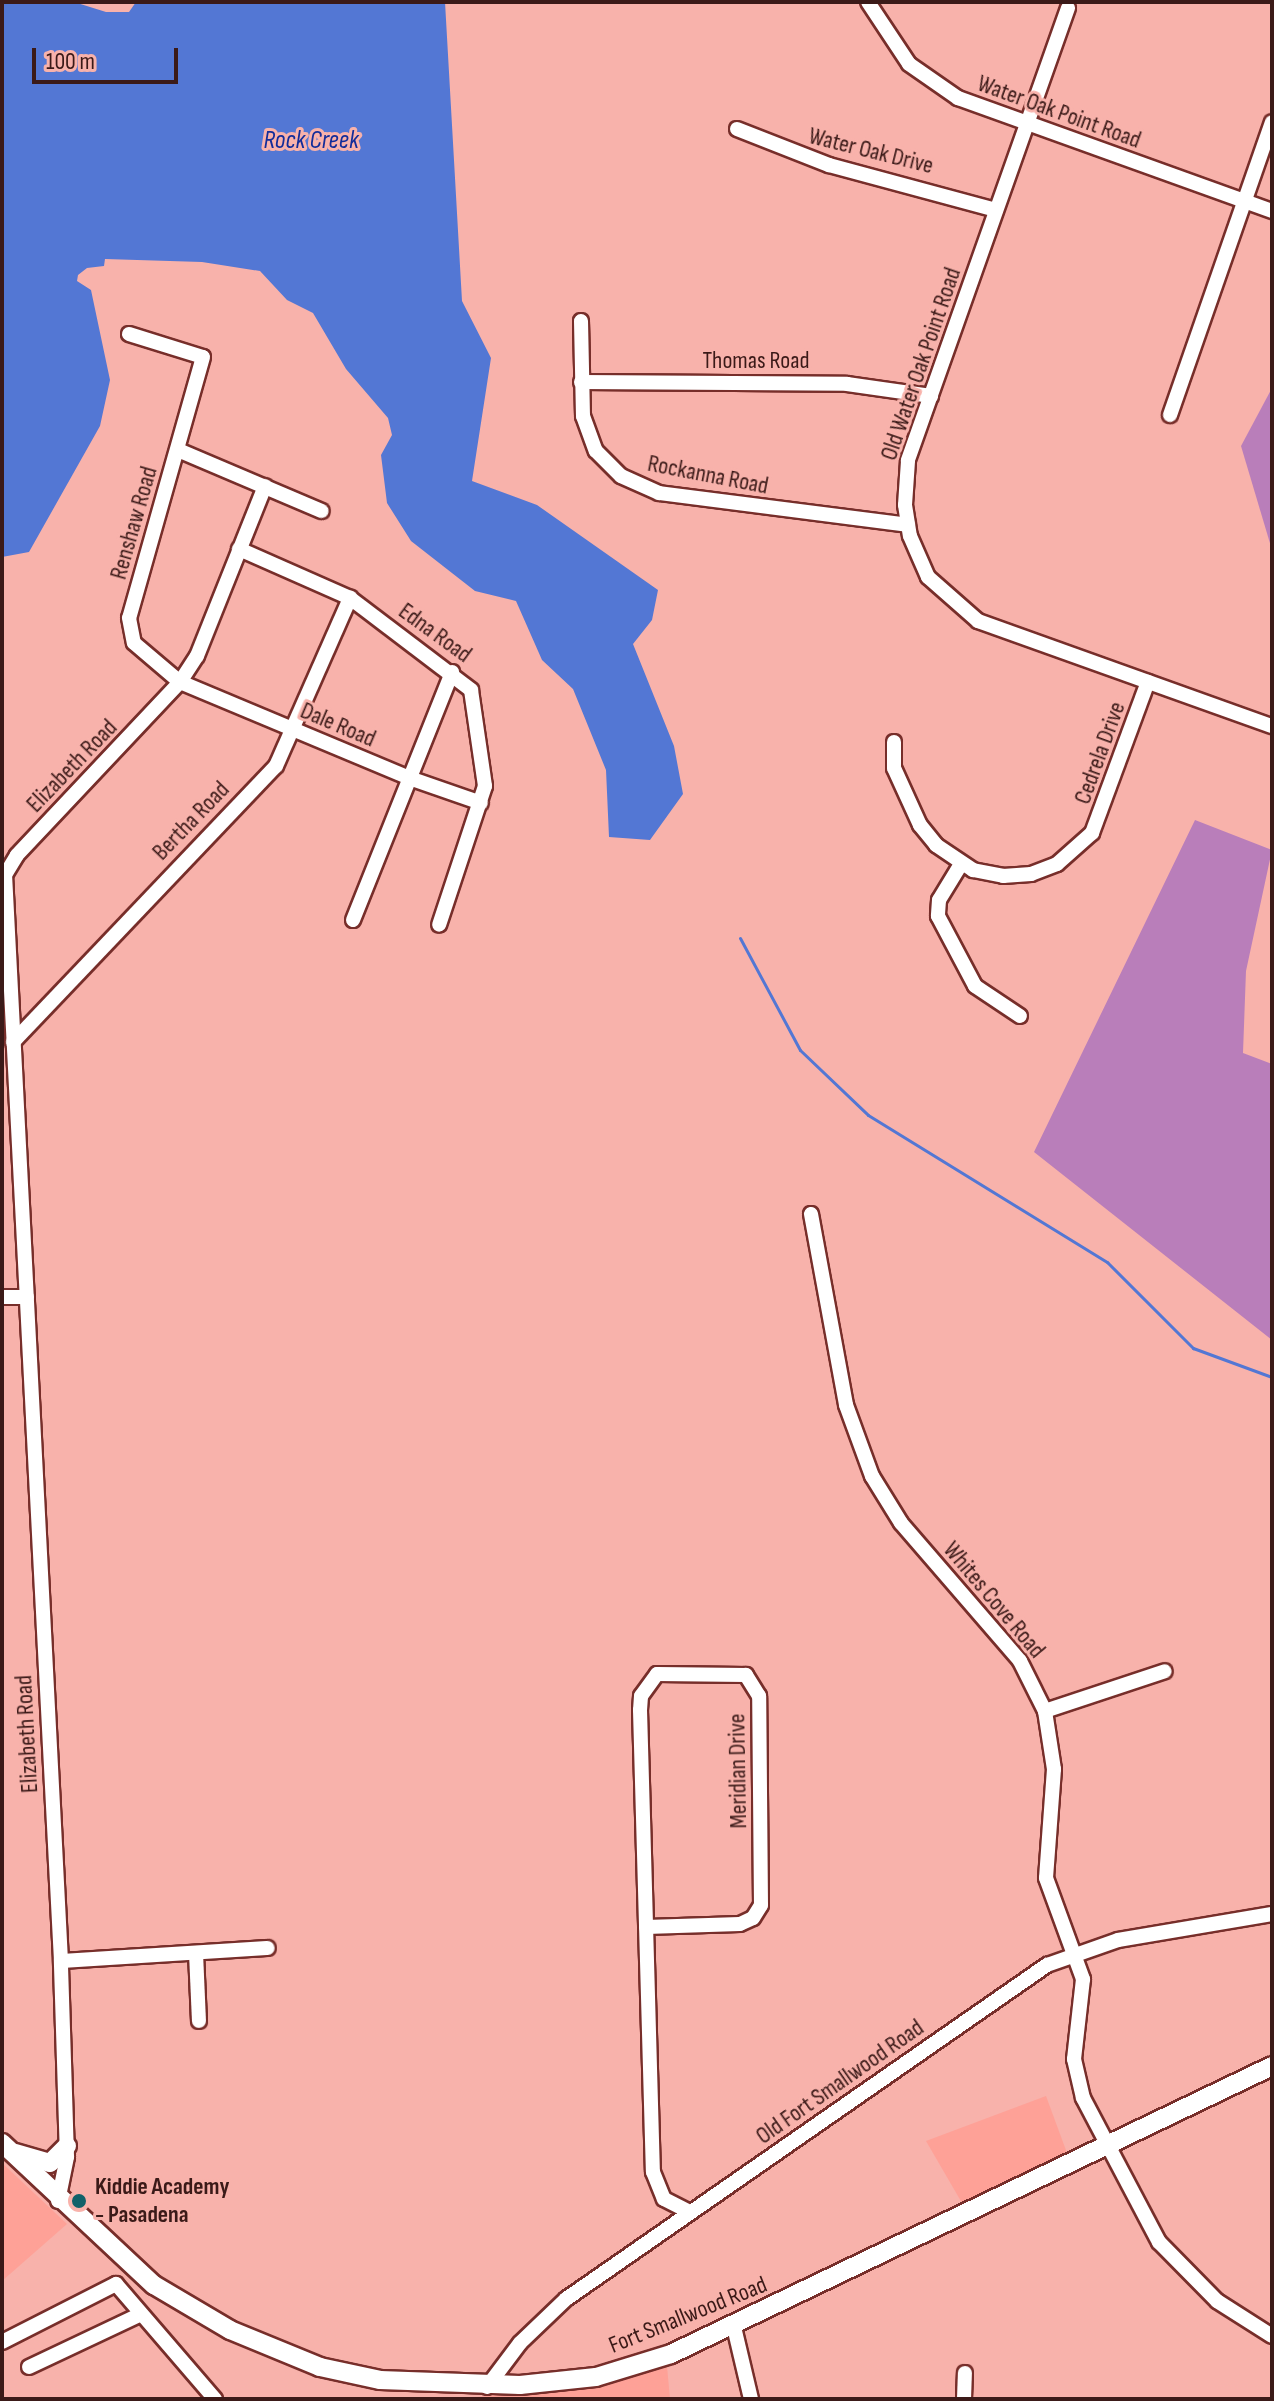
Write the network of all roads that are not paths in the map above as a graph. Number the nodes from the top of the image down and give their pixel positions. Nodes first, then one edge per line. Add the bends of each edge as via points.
1 (868, 2) edge
2 (1068, 8) dead end
3 (1272, 122) edge
4 (1027, 125) junction
5 (737, 129) dead end
6 (1244, 201) junction
7 (996, 210) junction
8 (1272, 211) edge
9 (581, 321) dead end
10 (129, 334) dead end
11 (581, 382) junction
12 (931, 396) junction
13 (1170, 415) dead end
14 (178, 450) junction
15 (265, 486) junction
16 (322, 511) dead end
17 (908, 525) junction
18 (239, 549) junction
19 (350, 598) junction
20 (452, 672) junction
21 (180, 682) junction
22 (1148, 682) junction
23 (1272, 726) edge
24 (294, 730) junction
25 (894, 742) dead end
26 (409, 778) junction
27 (481, 803) junction
28 (961, 864) junction
29 (3, 916) edge
30 (353, 920) dead end
31 (439, 925) dead end
32 (1020, 1016) dead end
33 (13, 1042) junction
34 (811, 1214) dead end
35 (2, 1297) edge
36 (27, 1297) junction
37 (1165, 1671) dead end
38 (1045, 1711) junction
39 (1272, 1914) edge
40 (646, 1927) junction
41 (268, 1948) dead end
42 (196, 1953) junction
43 (1076, 1953) junction
44 (61, 1961) junction
45 (199, 2021) dead end
46 (1272, 2066) edge
47 (67, 2146) junction
48 (6, 2147) edge
49 (1105, 2147) junction
50 (58, 2201) junction
51 (690, 2212) junction
52 (139, 2315) junction
53 (734, 2327) junction
54 (1272, 2336) edge
55 (2, 2342) edge
56 (29, 2367) dead end
57 (965, 2373) dead end
58 (380, 2380) junction
59 (480, 2387) junction
60 (425, 2392) edge
61 (215, 2399) edge
62 (403, 2399) edge
63 (447, 2399) edge
64 (751, 2399) edge
65 (964, 2399) edge

1 - 4 street, Water Oak Point Road via 891,44 930,81
2 - 4 street, Old Water Oak Point Road
3 - 6 street
4 - 6 street, Water Oak Point Road
4 - 7 street, Old Water Oak Point Road
5 - 7 street, Water Oak Drive via 829,165
6 - 8 street, Water Oak Point Road
6 - 13 street
7 - 12 street, Old Water Oak Point Road
9 - 11 street, Rockanna Road
10 - 14 street, Renshaw Road via 203,357
11 - 12 street, Thomas Road via 847,384
11 - 17 street, Rockanna Road via 591,441 604,461 634,484 674,496
12 - 17 street, Old Water Oak Point Road via 906,475
14 - 15 street
14 - 21 street, Renshaw Road via 129,618 134,643
15 - 16 street
15 - 18 street, Elizabeth Road
17 - 22 street, Old Water Oak Point Road via 928,577 970,616
18 - 19 street, Edna Road
18 - 21 street, Elizabeth Road via 197,656
19 - 20 street, Edna Road
19 - 24 street, Bertha Road
20 - 26 street
20 - 27 street, Edna Road via 474,699 486,769
21 - 24 street, Dale Road
21 - 29 street, Elizabeth Road via 9,866
22 - 23 street, Old Water Oak Point Road
22 - 28 street, Cedrela Drive via 1107,805 1082,845 1057,864 1031,874 990,874
24 - 26 street, Dale Road
24 - 33 street, Bertha Road via 276,766
25 - 28 street, Cedrela Drive via 894,768 920,825
26 - 27 street, Dale Road
26 - 30 street
27 - 31 street, Edna Road
28 - 32 street via 939,900 938,916 975,986
29 - 33 street, Elizabeth Road
33 - 36 street, Elizabeth Road
34 - 38 street, Whites Cove Road via 846,1405 872,1476 901,1523 1020,1661
35 - 36 street
36 - 44 street, Elizabeth Road
37 - 38 street
38 - 43 street, Whites Cove Road via 1054,1769 1046,1878
39 - 43 street, Old Fort Smallwood Road via 1143,1935
40 - 40 street, Meridian Drive via 643,1688 666,1672 746,1675 759,1696 761,1905 753,1918 740,1924
40 - 51 street, Meridian Drive via 653,2172 664,2199
41 - 42 street
42 - 44 street
42 - 45 street
43 - 49 street, Whites Cove Road via 1084,1991 1075,2072
43 - 51 street, Old Fort Smallwood Road via 1047,1965
44 - 47 street, Elizabeth Road
46 - 49 main road, Fort Smallwood Road
47 - 48 main road via 50,2163
47 - 50 street, Elizabeth Road
48 - 50 main road, Fort Smallwood Road
49 - 53 main road, Fort Smallwood Road
49 - 54 street, Whites Cove Road via 1147,2223 1184,2271 1217,2301
50 - 58 main road, Fort Smallwood Road via 154,2285 230,2330 320,2367
51 - 59 street, Old Fort Smallwood Road via 566,2299
52 - 55 street via 116,2284
52 - 56 street
52 - 61 street
53 - 59 main road, Fort Smallwood Road via 655,2360 596,2377
53 - 64 street
57 - 65 street
58 - 60 main road, Fort Smallwood Road
58 - 62 main road
59 - 60 main road, Fort Smallwood Road
59 - 63 main road

